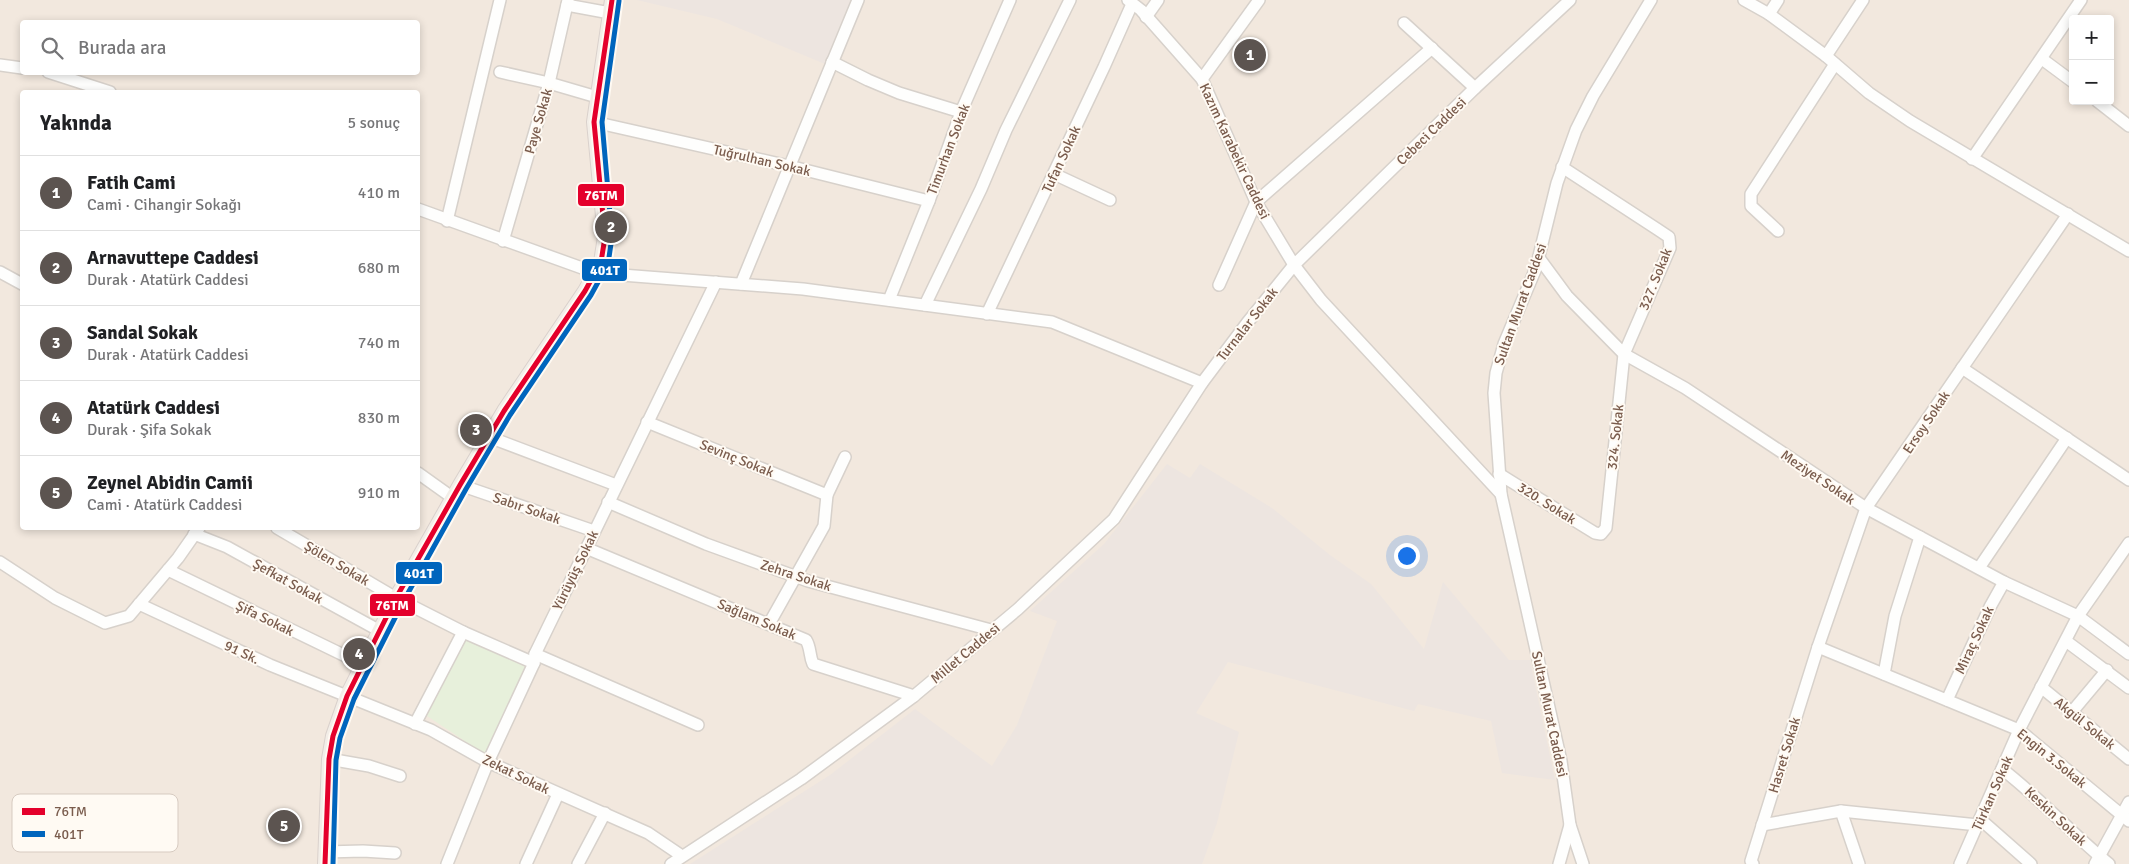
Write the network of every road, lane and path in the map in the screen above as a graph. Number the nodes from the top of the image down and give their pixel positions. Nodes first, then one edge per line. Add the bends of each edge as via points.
1 (500, 0) edge
2 (858, 0) edge
3 (1010, 0) edge
4 (1070, 0) edge
5 (1158, 0) edge
6 (1259, 0) edge
7 (1570, 0) edge
8 (1651, 0) edge
9 (1744, 0) edge
10 (1778, 0) edge
11 (1863, 0) edge
12 (2081, 0) edge
13 (1130, 2) edge
14 (568, 3) edge
15 (611, 7) edge
16 (1770, 14) junction
17 (1146, 16) junction
18 (1404, 23) dead end
19 (1432, 48) junction
20 (1826, 56) junction
21 (2042, 59) junction
22 (832, 62) junction
23 (0, 64) edge
24 (1835, 64) junction
25 (20, 68) edge
26 (500, 72) dead end
27 (57, 75) edge
28 (1202, 79) junction
29 (2069, 79) edge
30 (549, 83) junction
31 (1475, 88) junction
32 (104, 90) edge
33 (597, 97) junction
34 (2102, 105) edge
35 (961, 112) junction
36 (594, 122) junction
37 (2129, 126) edge
38 (1972, 159) junction
39 (790, 166) junction
40 (1562, 167) junction
41 (1054, 174) junction
42 (1110, 200) dead end
43 (929, 201) junction
44 (1256, 202) junction
45 (420, 210) edge
46 (2068, 214) junction
47 (447, 221) junction
48 (1778, 231) dead end
49 (503, 241) junction
50 (2129, 251) edge
51 (1539, 258) junction
52 (1294, 265) junction
53 (0, 272) edge
54 (596, 274) junction
55 (716, 282) junction
56 (20, 283) edge
57 (741, 284) junction
58 (1219, 285) dead end
59 (889, 300) junction
60 (925, 305) junction
61 (987, 314) junction
62 (1624, 354) junction
63 (1962, 368) junction
64 (1202, 384) junction
65 (647, 422) junction
66 (489, 437) junction
67 (2067, 438) junction
68 (845, 457) dead end
69 (420, 474) edge
70 (1499, 474) junction
71 (2129, 480) edge
72 (460, 485) junction
73 (616, 485) junction
74 (827, 494) junction
75 (1501, 494) junction
76 (453, 498) junction
77 (608, 502) junction
78 (1866, 508) junction
79 (280, 530) edge
80 (197, 531) edge
81 (594, 531) junction
82 (1595, 533) joint
83 (1920, 537) junction
84 (2129, 543) edge
85 (586, 548) junction
86 (0, 562) edge
87 (1978, 568) junction
88 (168, 570) junction
89 (797, 577) junction
90 (2004, 582) junction
91 (396, 598) junction
92 (139, 604) junction
93 (2078, 616) junction
94 (769, 624) junction
95 (991, 630) junction
96 (380, 631) junction
97 (463, 632) junction
98 (2066, 641) junction
99 (1818, 647) junction
100 (2129, 654) edge
101 (534, 659) junction
102 (362, 664) junction
103 (2107, 670) junction
104 (1884, 674) junction
105 (2041, 687) junction
106 (2129, 688) edge
107 (347, 696) junction
108 (914, 696) junction
109 (1947, 700) junction
110 (2072, 713) junction
111 (415, 724) junction
112 (698, 725) dead end
113 (2019, 730) junction
114 (329, 759) junction
115 (2129, 759) edge
116 (488, 762) junction
117 (2002, 769) junction
118 (400, 776) dead end
119 (558, 794) junction
120 (2129, 802) edge
121 (1841, 811) junction
122 (605, 813) junction
123 (2126, 818) edge
124 (1979, 822) junction
125 (1570, 825) junction
126 (1762, 825) junction
127 (395, 853) dead end
128 (682, 856) junction
129 (325, 858) edge
130 (2097, 860) edge
131 (1750, 863) edge
132 (448, 864) edge
133 (526, 864) edge
134 (578, 864) edge
135 (671, 864) edge
136 (1559, 864) edge
137 (1583, 864) edge
138 (1859, 864) edge
139 (1960, 864) edge
140 (2031, 864) edge
141 (2109, 864) edge

1 - 47 street
2 - 22 street
3 - 35 street, Timurhan Sokak
4 - 60 street
5 - 17 street
6 - 28 street
7 - 31 street, Cebeci Caddesi
8 - 40 street, Sultan Murat Caddesi via 1593,96
9 - 16 street
10 - 16 street
11 - 20 street
12 - 21 street
13 - 17 street, Kazım Karabekir Caddesi
13 - 41 street, Tufan Sokak
14 - 15 street
14 - 30 street, Paye Sokak
15 - 33 main road
16 - 20 street
17 - 28 street, Kazım Karabekir Caddesi
18 - 19 street
19 - 31 street
19 - 44 street
20 - 24 street
21 - 29 street
21 - 38 street
22 - 35 street via 899,93
22 - 39 street
23 - 25 street
24 - 38 street via 1869,93
24 - 48 street via 1751,194 1751,206
26 - 30 street
27 - 32 street
28 - 44 street, Kazım Karabekir Caddesi
30 - 33 street
30 - 49 street, Paye Sokak
31 - 52 street, Cebeci Caddesi
33 - 36 main road
34 - 37 street
35 - 43 street, Timurhan Sokak
36 - 39 street, Tuğrulhan Sokak
36 - 54 main road via 605,237
38 - 46 street
39 - 43 street, Tuğrulhan Sokak
39 - 57 street
40 - 51 street, Sultan Murat Caddesi
40 - 62 street, 327. Sokak via 1669,237 1670,248
41 - 42 street
41 - 61 street, Tufan Sokak
43 - 59 street, Timurhan Sokak
44 - 52 street, Kazım Karabekir Caddesi
44 - 58 street
45 - 47 street
46 - 50 street
46 - 63 street, Ersoy Sokak
47 - 49 street
49 - 54 street
51 - 62 street, Meziyet Sokak via 1567,296
51 - 70 street, Sultan Murat Caddesi via 1504,344 1496,373 1494,393
52 - 64 street, Turnalar Sokak
52 - 75 street, Kazım Karabekir Caddesi via 1321,300
53 - 56 street
54 - 55 street
54 - 66 main road
55 - 57 street
55 - 65 street, Yürüyüş Sokak
57 - 59 street
59 - 60 street
60 - 61 street
61 - 64 street via 1052,322
62 - 78 street, Meziyet Sokak via 1685,388
62 - 82 street, 324. Sokak via 1608,520 1601,534
63 - 67 street
63 - 78 street, Ersoy Sokak
64 - 95 street, Millet Caddesi via 1114,519
65 - 73 street, Yürüyüş Sokak
65 - 74 street, Sevinç Sokak
66 - 72 main road
66 - 73 street
67 - 71 street
67 - 87 street
68 - 74 street
69 - 76 street
70 - 75 street, Sultan Murat Caddesi
70 - 82 street, 320. Sokak
72 - 76 main road
72 - 81 street, Sabır Sokak
73 - 77 street, Yürüyüş Sokak
74 - 89 street via 824,526
75 - 125 street, Sultan Murat Caddesi via 1561,762
76 - 91 main road
77 - 81 street, Yürüyüş Sokak
77 - 89 street, Zehra Sokak via 706,544
78 - 83 street, Meziyet Sokak
78 - 99 street, Ersoy Sokak
79 - 91 street, Şölen Sokak
80 - 88 street
80 - 96 street, Şefkat Sokak
81 - 85 street, Yürüyüş Sokak
83 - 87 street, Meziyet Sokak
83 - 104 street via 1895,616
84 - 93 street, Türkan Sokak
85 - 94 street, Sağlam Sokak
85 - 101 street, Yürüyüş Sokak
86 - 92 street via 56,598 105,622 129,616
87 - 90 street, Meziyet Sokak
88 - 92 street
88 - 102 street, Şifa Sokak
89 - 94 street
89 - 95 street, Zehra Sokak
90 - 93 street, Meziyet Sokak
90 - 109 street, Miraç Sokak
91 - 96 main road
91 - 97 street, Şölen Sokak
92 - 107 street, 91 Sk. via 270,665
93 - 98 street, Türkan Sokak
93 - 100 street, Meziyet Sokak
94 - 108 street, Sağlam Sokak via 806,640 811,647 813,664
95 - 108 street, Millet Caddesi
96 - 102 main road
97 - 101 street, Şölen Sokak
97 - 111 street
98 - 103 street
98 - 105 street, Türkan Sokak
99 - 104 street, Engin 3.Sokak
99 - 126 street, Hasret Sokak
101 - 112 street, Şölen Sokak
101 - 116 street, Yürüyüş Sokak
102 - 107 main road
103 - 106 street
103 - 110 street
104 - 109 street, Engin 3.Sokak
105 - 110 street, Akgül Sokak
105 - 113 street, Türkan Sokak
107 - 111 street, Zekat Sokak
107 - 114 main road
108 - 128 street, Millet Caddesi via 801,779
109 - 113 street, Engin 3.Sokak
110 - 115 street, Akgül Sokak
111 - 116 street, Zekat Sokak
113 - 117 street, Türkan Sokak
113 - 123 street, Engin 3.Sokak
114 - 118 street via 369,766
114 - 129 main road
116 - 119 street, Zekat Sokak
116 - 132 street, Yürüyüş Sokak
117 - 124 street, Türkan Sokak
117 - 130 street, Keskin Sokak via 2052,811
119 - 122 street, Zekat Sokak
119 - 133 street
120 - 123 street
121 - 124 street
121 - 126 street
121 - 138 street
122 - 128 street, Zekat Sokak via 648,833
122 - 134 street
123 - 130 street
124 - 139 street, Türkan Sokak
124 - 140 street
125 - 136 street
125 - 137 street, Sultan Murat Caddesi
126 - 131 street, Hasret Sokak
127 - 129 street via 363,851
128 - 135 street, Millet Caddesi
130 - 141 street, Keskin Sokak

